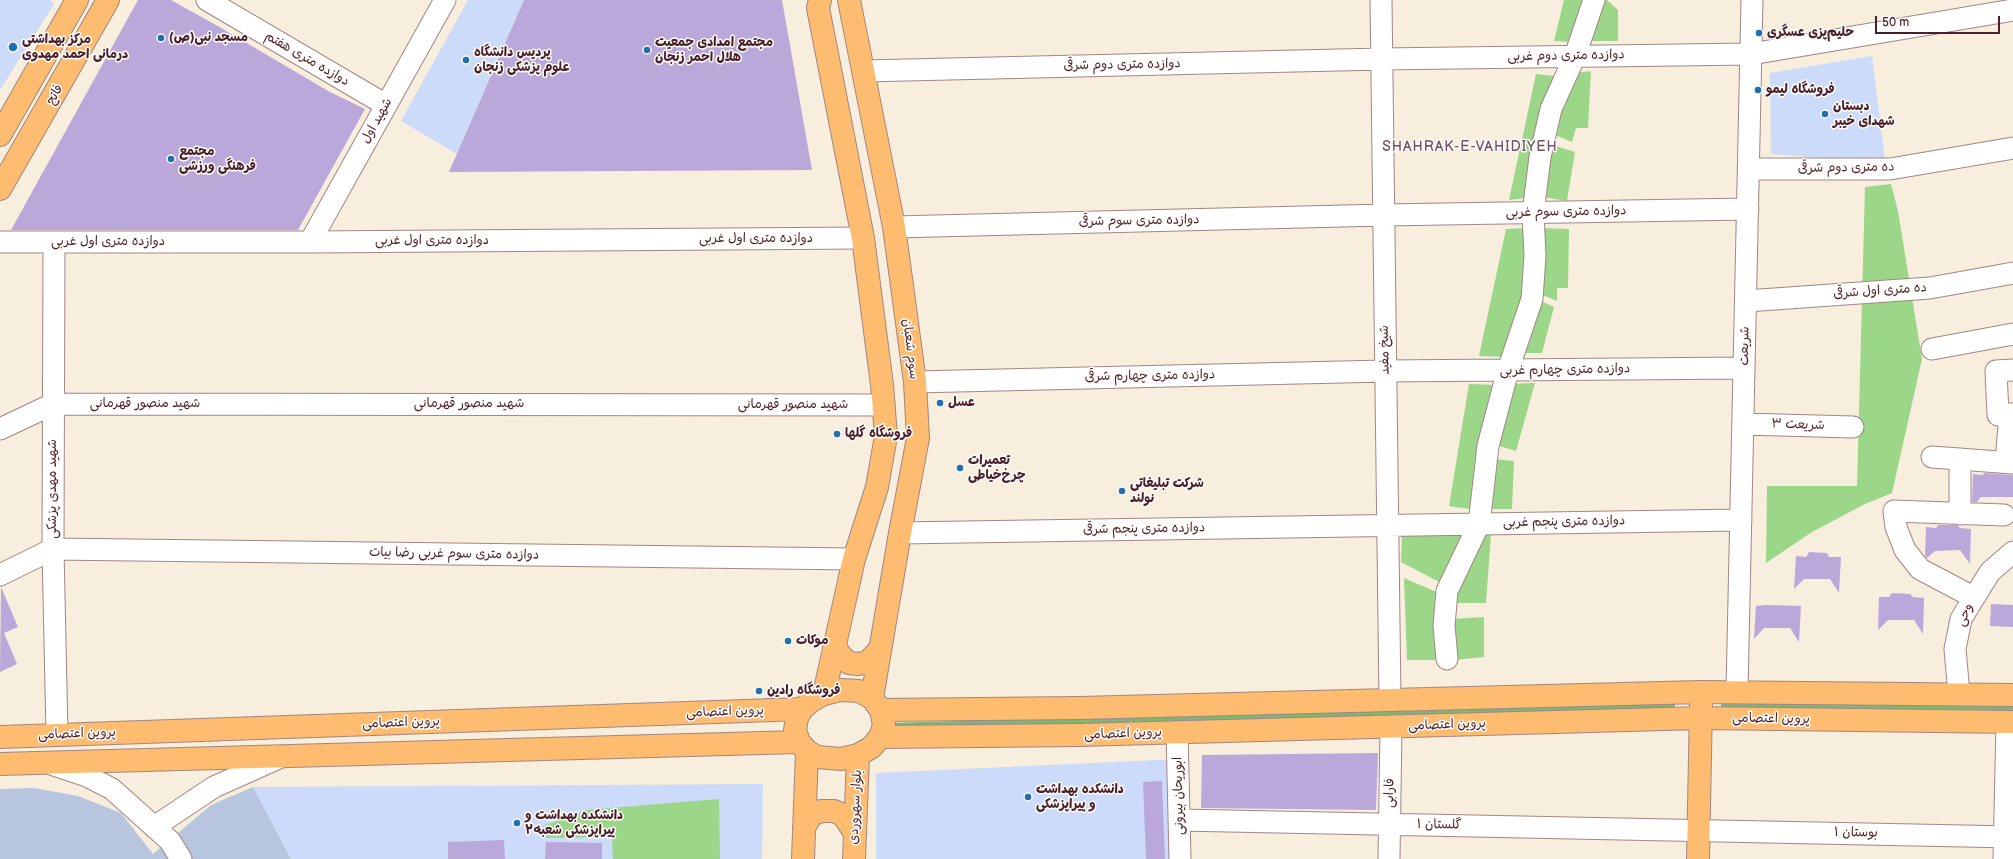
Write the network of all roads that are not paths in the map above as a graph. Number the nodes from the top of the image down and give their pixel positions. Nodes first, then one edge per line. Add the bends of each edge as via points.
1 (77, 0) edge
2 (108, 0) edge
3 (207, 0) edge
4 (445, 0) edge
5 (820, 0) edge
6 (849, 0) edge
7 (1381, 0) edge
8 (1594, 0) edge
9 (1752, 0) edge
10 (2013, 10) edge
11 (1751, 54) junction
12 (1575, 56) junction
13 (1382, 58) junction
14 (864, 71) junction
15 (386, 105) junction
16 (0, 135) edge
17 (2013, 148) edge
18 (1749, 170) junction
19 (0, 189) edge
20 (1748, 209) junction
21 (1534, 212) junction
22 (1384, 215) junction
23 (894, 227) junction
24 (863, 238) junction
25 (0, 242) edge
26 (54, 242) junction
27 (310, 242) junction
28 (2013, 273) edge
29 (1746, 301) junction
30 (2013, 334) edge
31 (1932, 349) dead end
32 (1744, 368) junction
33 (1508, 370) junction
34 (2013, 370) edge
35 (1386, 371) junction
36 (915, 382) junction
37 (53, 404) junction
38 (884, 405) junction
39 (2011, 414) edge
40 (1743, 424) junction
41 (1853, 427) dead end
42 (0, 429) edge
43 (1932, 457) dead end
44 (1960, 459) junction
45 (2010, 463) edge
46 (1960, 514) junction
47 (2004, 515) dead end
48 (1741, 520) junction
49 (1479, 524) junction
50 (1388, 525) junction
51 (900, 533) junction
52 (53, 549) junction
53 (2013, 552) edge
54 (854, 560) junction
55 (0, 575) edge
56 (1973, 597) junction
57 (835, 646) junction
58 (880, 649) junction
59 (1447, 659) dead end
60 (1737, 691) junction
61 (1701, 692) junction
62 (824, 694) junction
63 (1959, 694) junction
64 (2013, 695) edge
65 (1390, 700) junction
66 (876, 704) junction
67 (802, 709) junction
68 (1701, 718) junction
69 (2010, 722) edge
70 (1391, 727) junction
71 (1177, 732) junction
72 (57, 735) junction
73 (0, 737) edge
74 (880, 737) junction
75 (803, 747) junction
76 (858, 755) junction
77 (283, 757) junction
78 (49, 763) junction
79 (0, 764) edge
80 (1179, 820) junction
81 (1389, 824) junction
82 (154, 827) junction
83 (804, 828) junction
84 (1699, 830) junction
85 (855, 833) junction
86 (2009, 837) edge
87 (181, 859) edge
88 (803, 859) edge
89 (854, 859) edge
90 (1180, 859) edge
91 (1389, 859) edge
92 (1698, 859) edge
93 (2004, 859) edge

1 - 16 main road
2 - 19 main road, فاتح
3 - 15 street, دوازده متری هفتم
4 - 15 street, شهید اول
5 - 24 main road via 818,8
6 - 14 main road, سوم شعبان
7 - 13 street, شیخ مفید
8 - 12 street
9 - 11 street, شریعت
10 - 11 street, دوازده متری دوم غربی
11 - 12 street, دوازده متری دوم غربی
11 - 18 street, شریعت
12 - 13 street, دوازده متری دوم غربی
12 - 21 street via 1551,108 1540,157
13 - 14 street, دوازده متری دوم شرقی
13 - 22 street, شیخ مفید
14 - 23 main road, سوم شعبان
15 - 27 street, شهید اول
17 - 18 street, ده متری دوم شرقی via 1890,169
18 - 20 street, شریعت
20 - 21 street, دوازده متری سوم غربی
20 - 29 street, شریعت
21 - 22 street, دوازده متری سوم غربی
21 - 33 street via 1535,256 1532,299
22 - 23 street, دوازده متری سوم شرقی
22 - 35 street, شیخ مفید
23 - 36 main road, سوم شعبان
24 - 27 street, دوازده متری اول غربی
24 - 38 main road
25 - 26 street, دوازده متری اول غربی
26 - 27 street, دوازده متری اول غربی
26 - 37 street, شهید مهدی پزشکی
28 - 29 street, ده متری اول شرقی via 1930,288
29 - 32 street, شریعت
30 - 31 street
32 - 33 street, دوازده متری چهارم غربی
32 - 40 street, شریعت
33 - 35 street, دوازده متری چهارم غربی
33 - 49 street via 1488,446
34 - 39 street via 1996,370 1998,415
35 - 36 street, دوازده متری چهارم شرقی
35 - 50 street, شیخ مفید
36 - 51 main road, سوم شعبان via 918,438
37 - 38 street, شهید منصور قهرمانی
37 - 42 street
37 - 52 street, شهید مهدی پزشکی
38 - 54 main road via 886,436 877,487
39 - 45 street
40 - 41 street, شریعت ۳
40 - 48 street, شریعت
43 - 44 street
44 - 45 street
44 - 46 street
46 - 47 street
46 - 56 street via 1894,511 1896,527 1905,550 1920,569
48 - 49 street, دوازده متری پنجم غربی
48 - 60 street, شریعت
49 - 50 street, دوازده متری پنجم غربی
49 - 59 street via 1447,592 1444,626
50 - 51 street, دوازده متری پنجم شرقی
50 - 65 street, شیخ مفید
51 - 58 main road, سوم شعبان
52 - 54 street, دوازده متری سوم غربی رضا بیات
52 - 55 street
52 - 72 street, شهید مهدی پزشکی
53 - 56 street, وحی via 1990,572
54 - 57 main road
56 - 63 street, وحی via 1960,619 1955,649
57 - 58 main road via 849,663 858,664 868,662
57 - 62 main road
58 - 66 main road, سوم شعبان
60 - 61 main road, پروین اعتصامی
60 - 63 main road, پروین اعتصامی
61 - 65 main road, پروین اعتصامی
61 - 68 main road
62 - 66 main road via 840,690 859,691
62 - 67 main road
63 - 64 main road, پروین اعتصامی
65 - 66 main road, پروین اعتصامی via 1079,708
66 - 74 main road via 884,725
67 - 72 main road, پروین اعتصامی
67 - 75 main road via 795,730
68 - 69 main road, پروین اعتصامی
68 - 70 main road, پروین اعتصامی
68 - 84 main road
69 - 86 street
70 - 71 main road, پروین اعتصامی
70 - 81 street, فارابی
71 - 74 main road, پروین اعتصامی
71 - 80 street, ابوریحان بیرونی
72 - 73 main road, پروین اعتصامی
74 - 76 main road via 872,747
75 - 76 main road via 817,757 829,759
75 - 77 main road
75 - 83 main road
76 - 85 main road, بلوار سهروردی
77 - 78 main road
77 - 82 street via 214,787
78 - 79 main road
78 - 82 street via 87,776 112,789
80 - 81 street, گلستان ۱
80 - 90 street, ابوریحان بیرونی
81 - 84 street, گلستان ۱
81 - 91 street, فارابی
82 - 87 street via 170,841
83 - 85 main road via 811,815 821,811 834,811 843,815
83 - 88 main road
84 - 86 street, بوستان ۱
84 - 92 main road
85 - 89 main road, بلوار سهروردی
86 - 93 street

